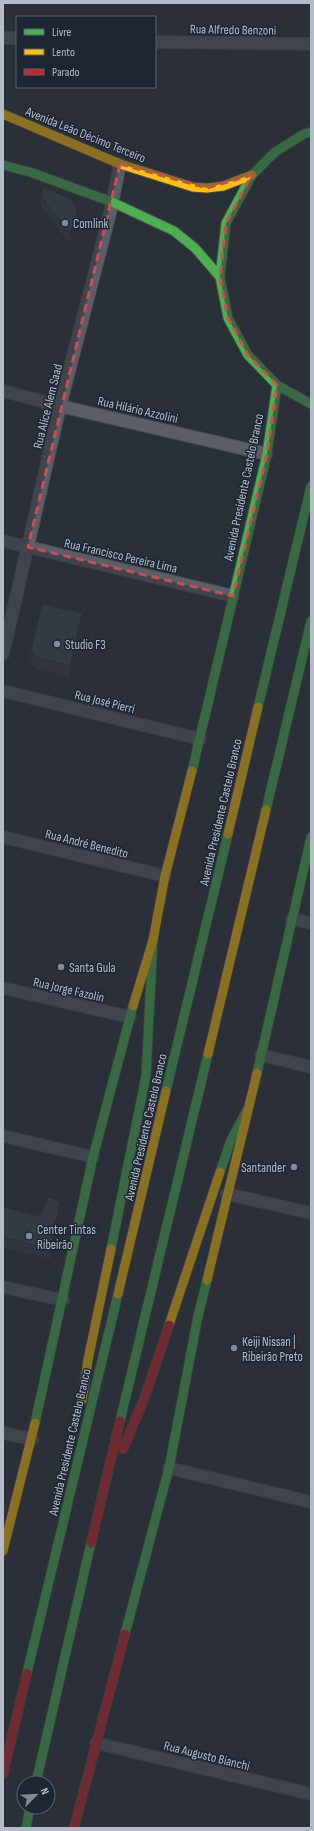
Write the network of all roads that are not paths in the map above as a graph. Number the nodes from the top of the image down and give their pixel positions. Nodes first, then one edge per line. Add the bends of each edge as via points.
1 (3, 38) edge
2 (16, 38) edge
3 (156, 42) edge
4 (311, 44) edge
5 (3, 114) edge
6 (311, 124) edge
7 (307, 133) edge
8 (120, 164) junction
9 (3, 165) edge
10 (252, 175) junction
11 (112, 202) junction
12 (220, 277) junction
13 (277, 385) junction
14 (3, 390) edge
15 (311, 404) edge
16 (60, 406) junction
17 (267, 454) junction
18 (311, 486) edge
19 (3, 542) edge
20 (28, 547) junction
21 (232, 596) junction
22 (311, 621) edge
23 (3, 654) edge
24 (3, 691) edge
25 (200, 739) junction
26 (3, 837) edge
27 (311, 837) edge
28 (165, 876) junction
29 (292, 919) junction
30 (311, 923) edge
31 (153, 940) junction
32 (3, 988) edge
33 (130, 1017) junction
34 (261, 1055) junction
35 (311, 1067) edge
36 (247, 1110) junction
37 (3, 1136) edge
38 (93, 1156) junction
39 (227, 1194) junction
40 (311, 1214) edge
41 (3, 1287) edge
42 (63, 1300) junction
43 (3, 1433) edge
44 (32, 1439) junction
45 (169, 1468) junction
46 (102, 1497) junction
47 (311, 1502) edge
48 (63, 1524) junction
49 (3, 1551) edge
50 (96, 1743) junction
51 (3, 1774) edge
52 (38, 1775) edge
53 (311, 1794) edge
54 (28, 1815) edge
55 (26, 1828) edge
56 (74, 1828) edge

1 - 2 street
3 - 4 street, Rua Alfredo Benzoni
5 - 8 main road, Avenida Leão Décimo Terceiro
6 - 7 main road
7 - 10 main road via 275,152
8 - 10 main road, Avenida Leão Décimo Terceiro via 193,187 223,186
8 - 11 street, Rua Alice Alem Saad
9 - 11 main road via 30,172
10 - 12 main road via 226,223
11 - 12 main road via 174,231 195,248
11 - 16 street, Rua Alice Alem Saad
12 - 13 main road via 228,318 248,355
13 - 15 main road
13 - 17 main road, Avenida Presidente Castelo Branco
14 - 16 street, Rua Hilário Azzolini
16 - 17 street, Rua Hilário Azzolini
16 - 20 street, Rua Alice Alem Saad
17 - 21 main road, Avenida Presidente Castelo Branco
18 - 48 main road, Avenida Presidente Castelo Branco
19 - 20 street, Rua Francisco Pereira Lima
20 - 21 street, Rua Francisco Pereira Lima
20 - 23 street, Rua Alice Alem Saad
21 - 25 main road, Avenida Presidente Castelo Branco
22 - 46 main road
24 - 25 street, Rua José Pierri
25 - 28 main road, Avenida Presidente Castelo Branco
26 - 28 street, Rua André Benedito
27 - 29 main road
28 - 31 main road, Avenida Presidente Castelo Branco
29 - 30 street
29 - 34 main road
31 - 33 main road, Avenida Presidente Castelo Branco
31 - 48 main road via 146,1076 88,1360
32 - 33 street, Rua Jorge Fazolin
33 - 38 main road, Avenida Presidente Castelo Branco
34 - 35 street
34 - 36 main road
36 - 39 main road
36 - 46 main road via 231,1140 144,1399
37 - 38 street
38 - 42 main road, Avenida Presidente Castelo Branco
39 - 40 street
39 - 45 main road via 198,1316
41 - 42 street
42 - 44 main road, Avenida Presidente Castelo Branco
43 - 44 street
44 - 49 main road, Avenida Presidente Castelo Branco
45 - 47 street
45 - 50 main road
46 - 52 main road
48 - 51 main road, Avenida Presidente Castelo Branco
50 - 53 street, Rua Augusto Bianchi
50 - 56 main road
54 - 55 main road

